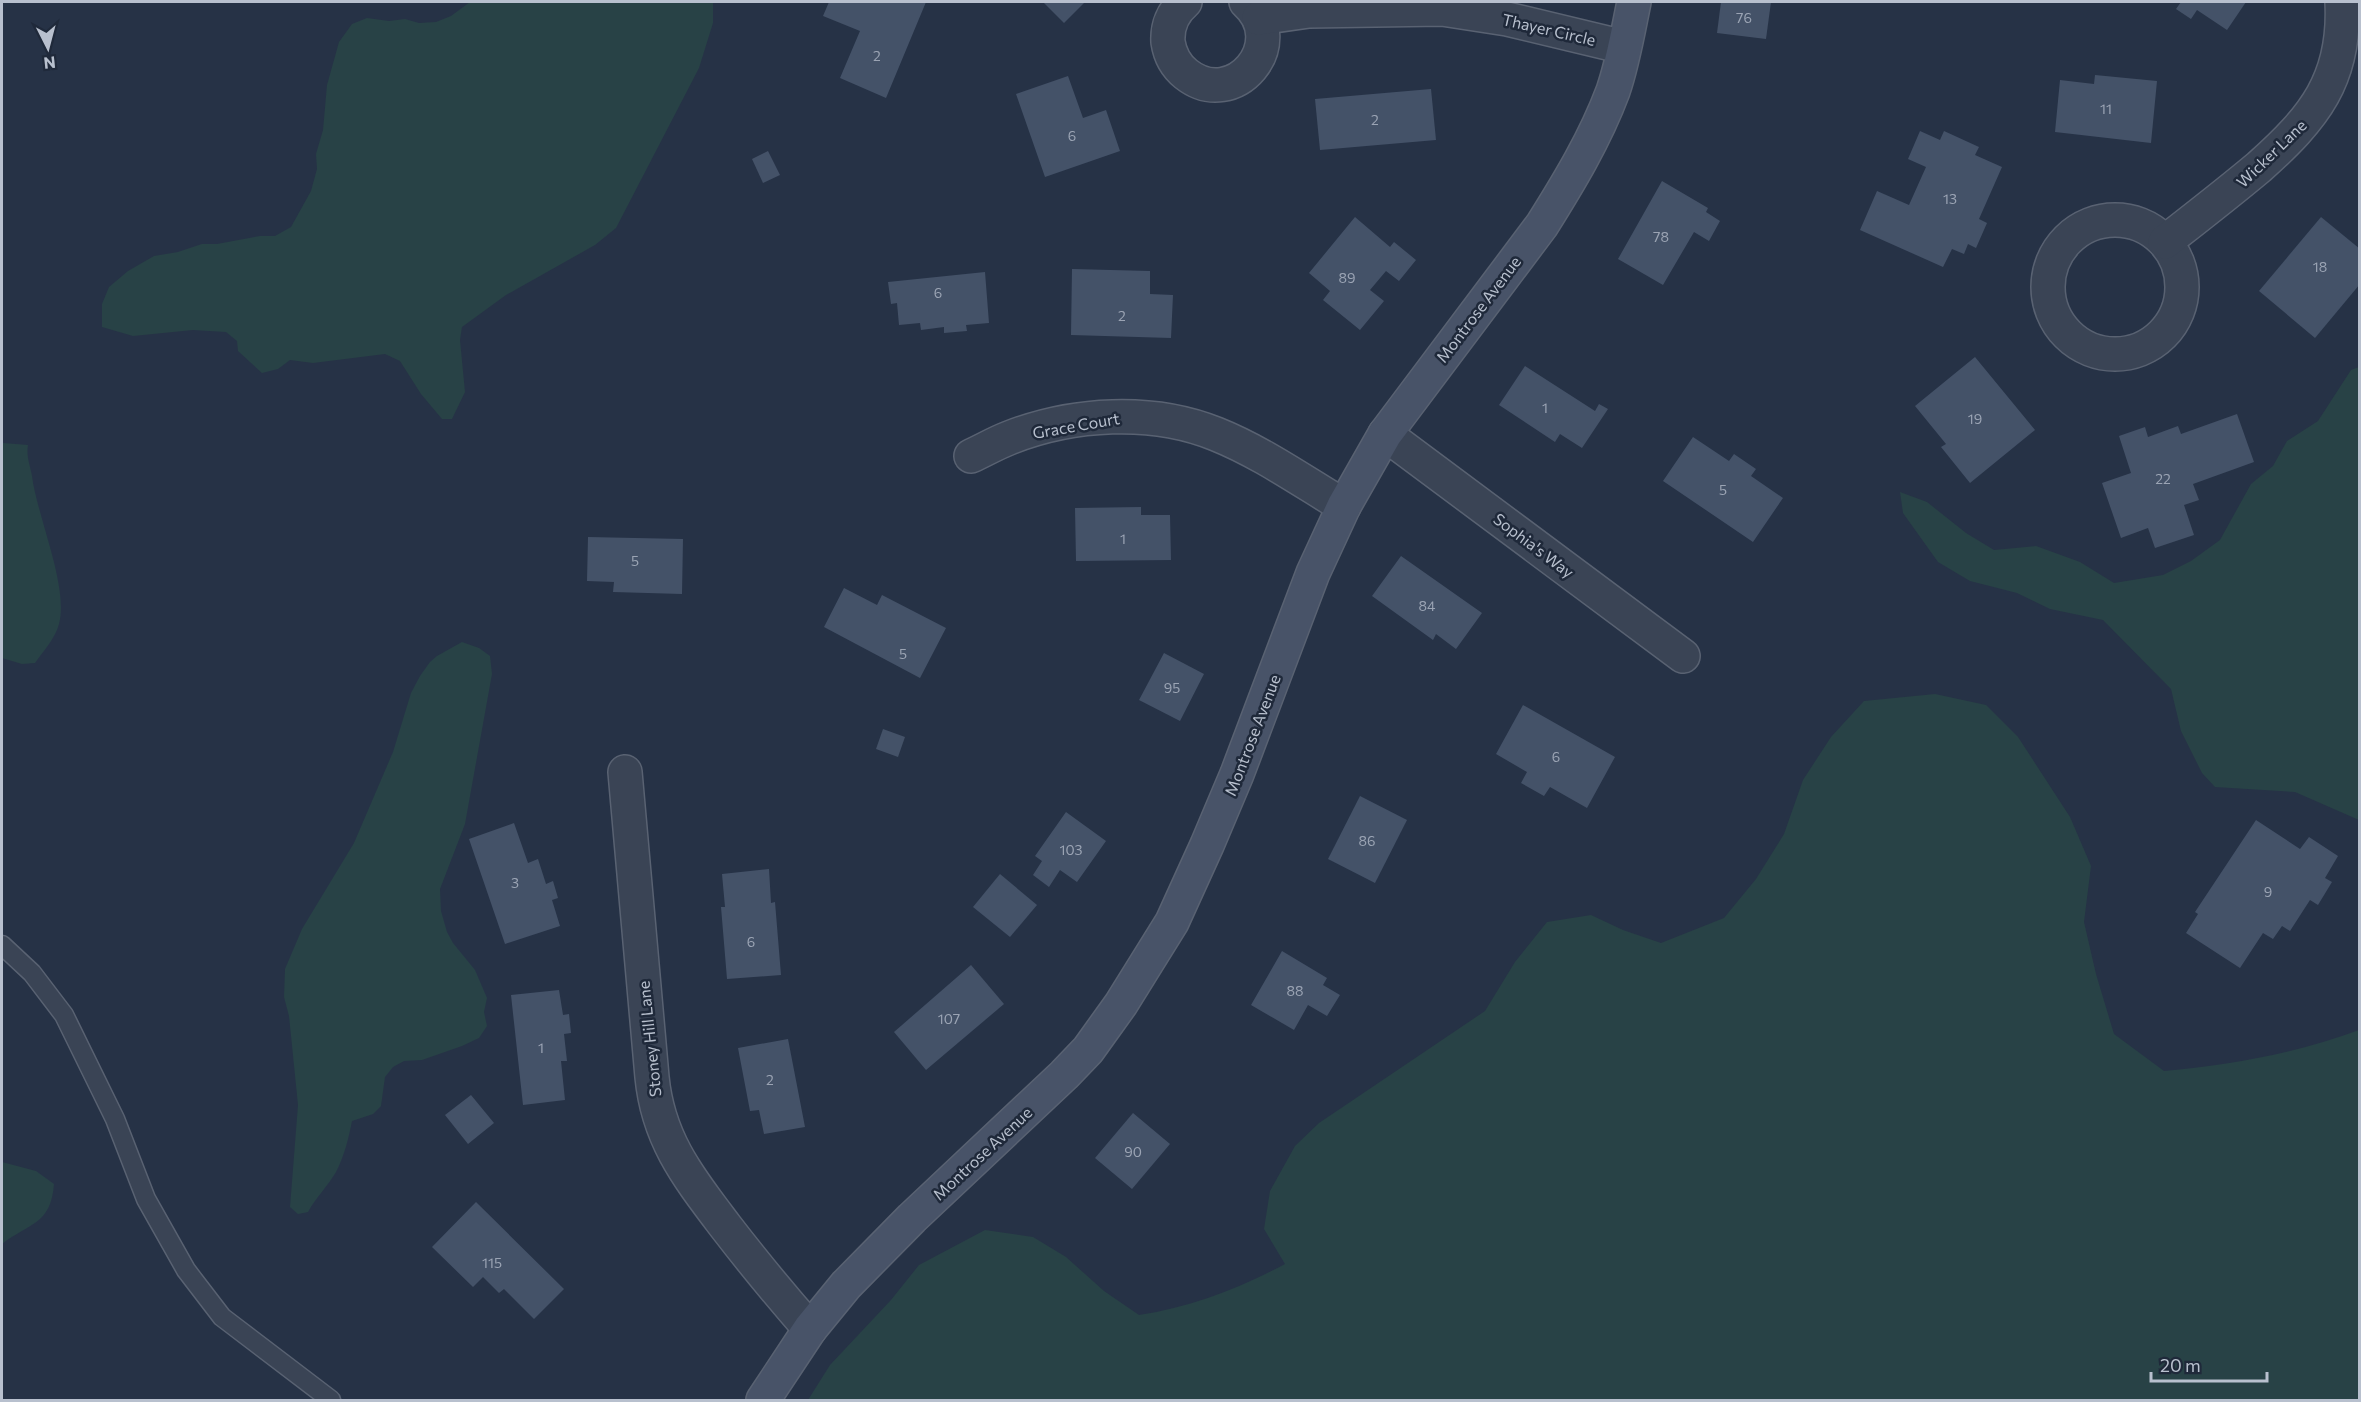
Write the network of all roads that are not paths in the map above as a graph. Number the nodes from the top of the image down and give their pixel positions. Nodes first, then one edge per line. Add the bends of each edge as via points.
1 (1185, 2) edge
2 (1634, 2) edge
3 (2342, 2) edge
4 (1252, 10) edge
5 (1624, 47) junction
6 (2165, 242) junction
7 (1385, 434) junction
8 (971, 456) dead end
9 (1344, 506) junction
10 (1683, 656) dead end
11 (625, 772) dead end
12 (2, 945) edge
13 (810, 1329) junction
14 (331, 1401) edge
15 (763, 1401) edge

1 - 4 street, Thayer Circle via 1171,20 1169,47 1182,71 1207,84 1226,83 1242,76 1260,55 1263,37
2 - 5 main road, Montrose Avenue
3 - 6 street, Wicker Lane via 2338,59 2313,112 2290,139 2238,185
4 - 5 street, Thayer Circle via 1443,9 1507,19
5 - 7 main road, Montrose Avenue via 1601,120 1565,189
6 - 6 street via 2144,226 2125,220 2091,224 2068,239 2052,263 2048,288 2050,305 2063,330 2094,352 2116,355 2141,349 2163,335 2176,317 2182,297 2181,275
7 - 9 main road, Montrose Avenue
7 - 10 street, Sophia's Way
8 - 9 street, Grace Court via 1010,437 1058,424 1137,416 1216,434
9 - 13 main road, Montrose Avenue via 1313,573 1229,795 1172,922 1148,963 1088,1050 912,1218
11 - 13 street, Stoney Hill Lane via 652,1084 660,1120 693,1185
12 - 14 lane via 32,973 64,1015 115,1119 146,1199 186,1270 222,1317
13 - 15 main road, Montrose Avenue

